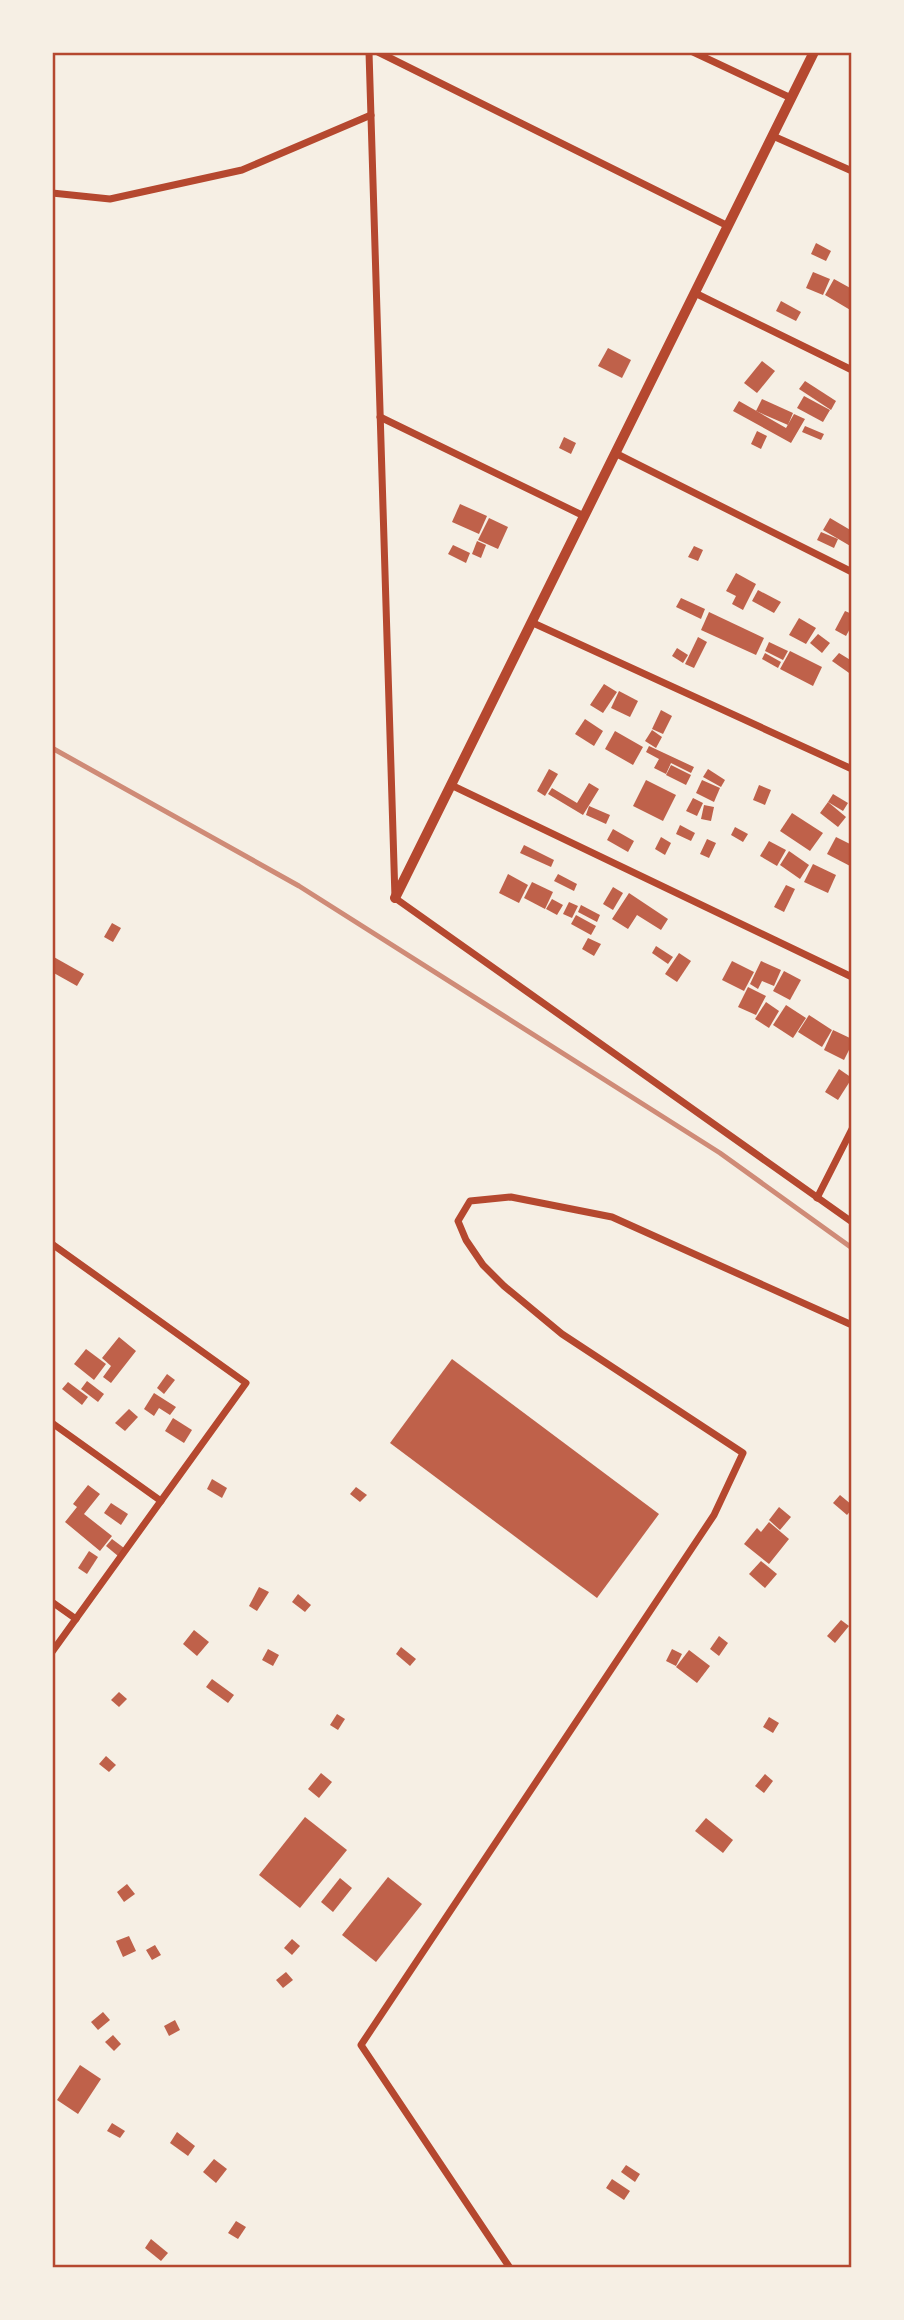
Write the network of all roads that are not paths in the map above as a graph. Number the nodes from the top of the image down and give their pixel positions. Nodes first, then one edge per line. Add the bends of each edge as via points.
1 (369, 52) edge
2 (378, 52) edge
3 (693, 52) edge
4 (814, 52) edge
5 (792, 98) junction
6 (371, 115) junction
7 (773, 136) junction
8 (852, 171) edge
9 (52, 194) edge
10 (728, 226) junction
11 (695, 293) junction
12 (852, 370) edge
13 (380, 417) junction
14 (615, 453) junction
15 (584, 516) junction
16 (852, 572) edge
17 (531, 622) junction
18 (852, 769) edge
19 (451, 785) junction
20 (395, 898) junction
21 (852, 977) edge
22 (852, 1129) edge
23 (817, 1198) junction
24 (852, 1222) edge
25 (52, 1244) edge
26 (852, 1325) edge
27 (52, 1423) edge
28 (161, 1501) junction
29 (52, 1602) edge
30 (76, 1619) junction
31 (52, 1652) edge
32 (510, 2267) edge

1 - 6 street
2 - 10 street
3 - 5 street
4 - 5 street
5 - 7 street
6 - 9 street via 242,170 110,199
6 - 13 street
7 - 8 street
7 - 10 street
10 - 11 street
11 - 12 street
11 - 14 street
13 - 15 street
13 - 20 street
14 - 15 street
14 - 16 street
15 - 17 street
17 - 18 street
17 - 19 street
19 - 20 street
19 - 21 street
20 - 23 street
22 - 23 street
23 - 24 street
25 - 28 street via 246,1383
26 - 32 street via 612,1217 511,1197 470,1201 458,1221 482,1265 552,1326 743,1453 714,1515 361,2045
27 - 28 street
28 - 30 street
29 - 30 street
30 - 31 street

